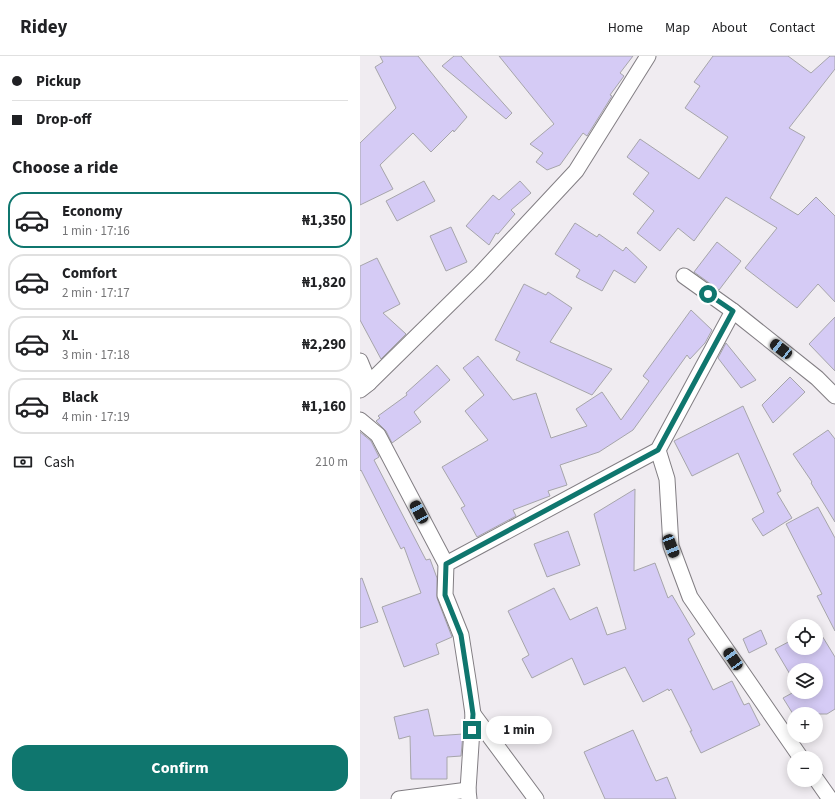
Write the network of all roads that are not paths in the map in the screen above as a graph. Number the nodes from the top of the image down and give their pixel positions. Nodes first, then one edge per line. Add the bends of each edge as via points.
1 (648, 56) edge
2 (684, 276) dead end
3 (733, 311) junction
4 (360, 361) edge
5 (365, 387) edge
6 (835, 396) edge
7 (360, 420) edge
8 (658, 450) junction
9 (446, 564) junction
10 (473, 714) junction
11 (796, 751) edge
12 (822, 787) edge
13 (469, 795) edge
14 (399, 799) edge
15 (536, 799) edge
16 (830, 799) edge

1 - 5 street via 576,171 480,274
2 - 3 street
3 - 6 street via 817,378
3 - 8 street
4 - 5 street
7 - 9 street via 378,435
8 - 9 street
8 - 11 street via 667,479 671,546 690,597
9 - 10 street via 445,595 461,635
10 - 13 street
10 - 15 street
12 - 16 street
13 - 14 street

